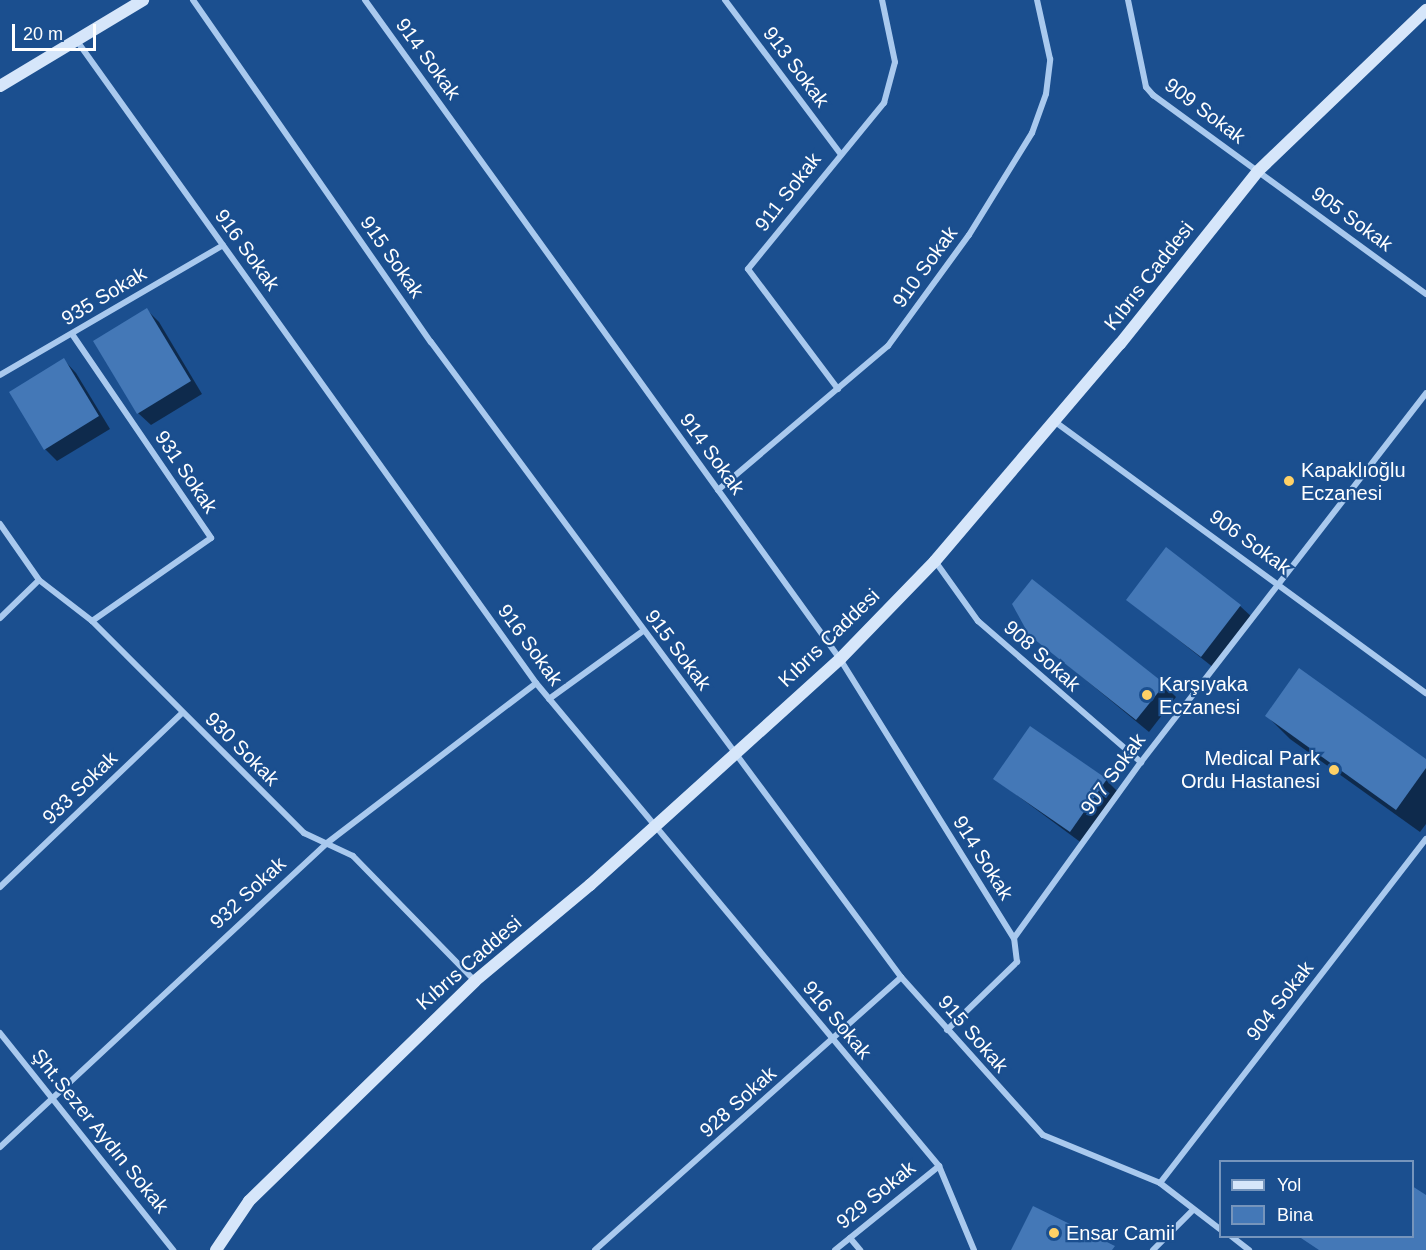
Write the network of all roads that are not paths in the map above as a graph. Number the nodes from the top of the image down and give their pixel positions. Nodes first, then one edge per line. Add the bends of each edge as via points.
1 (143, 0) edge
2 (193, 0) edge
3 (365, 0) edge
4 (725, 0) edge
5 (882, 0) edge
6 (1037, 0) edge
7 (1128, 0) edge
8 (1423, 17) edge
9 (77, 41) junction
10 (0, 86) edge
11 (840, 153) junction
12 (1258, 171) junction
13 (223, 245) junction
14 (1426, 294) edge
15 (72, 334) junction
16 (0, 375) edge
17 (838, 389) junction
18 (1426, 393) edge
19 (1054, 420) junction
20 (718, 490) junction
21 (0, 524) edge
22 (935, 561) junction
23 (39, 580) junction
24 (1280, 583) junction
25 (0, 618) edge
26 (92, 621) junction
27 (643, 631) junction
28 (840, 659) junction
29 (536, 683) junction
30 (1426, 693) edge
31 (549, 699) junction
32 (182, 713) junction
33 (735, 754) junction
34 (1141, 762) junction
35 (652, 824) junction
36 (1426, 838) edge
37 (327, 843) junction
38 (0, 887) edge
39 (1014, 938) junction
40 (901, 977) junction
41 (475, 981) junction
42 (947, 1030) junction
43 (0, 1034) edge
44 (831, 1040) junction
45 (52, 1096) junction
46 (0, 1147) edge
47 (939, 1166) junction
48 (1160, 1183) junction
49 (1193, 1210) junction
50 (1219, 1228) edge
51 (850, 1238) junction
52 (1233, 1238) edge
53 (173, 1250) edge
54 (216, 1250) edge
55 (595, 1250) edge
56 (835, 1250) edge
57 (860, 1250) edge
58 (974, 1250) edge
59 (1154, 1250) edge
60 (1249, 1250) edge

1 - 9 street
2 - 27 street, 915 Sokak via 431,342
3 - 20 street, 914 Sokak
4 - 11 street, 913 Sokak
5 - 11 street, 911 Sokak via 895,62 884,103
6 - 17 street, 910 Sokak via 1050,59 1046,94 1032,133 969,236 888,346
7 - 12 street, 909 Sokak via 1146,87
8 - 12 street, Kıbrıs Caddesi
9 - 10 street
9 - 13 street, 916 Sokak
11 - 17 street, 911 Sokak via 748,269
12 - 14 street, 905 Sokak
12 - 19 street, Kıbrıs Caddesi
13 - 15 street, 935 Sokak
13 - 29 street, 916 Sokak
15 - 16 street, 935 Sokak
15 - 26 street, 931 Sokak via 211,537
17 - 20 street, 910 Sokak
18 - 24 street, 907 Sokak
19 - 22 street, Kıbrıs Caddesi
19 - 24 street, 906 Sokak
20 - 28 street, 914 Sokak
21 - 23 street, 930 Sokak
22 - 28 street, Kıbrıs Caddesi
22 - 34 street, 908 Sokak via 978,621
23 - 25 street
23 - 26 street, 930 Sokak
24 - 30 street, 906 Sokak
24 - 34 street, 907 Sokak
26 - 32 street, 930 Sokak
27 - 31 street
27 - 33 street, 915 Sokak
28 - 33 street, Kıbrıs Caddesi
28 - 39 street, 914 Sokak
29 - 31 street, 916 Sokak
29 - 37 street, 932 Sokak
31 - 35 street, 916 Sokak
32 - 37 street, 930 Sokak via 304,833
32 - 38 street, 933 Sokak
33 - 35 street, Kıbrıs Caddesi
33 - 40 street, 915 Sokak
34 - 39 street, 907 Sokak
35 - 41 street, Kıbrıs Caddesi via 590,885
35 - 44 street, 916 Sokak
36 - 48 street, 904 Sokak
37 - 41 street, 930 Sokak via 353,856
37 - 45 street, 932 Sokak
39 - 42 street via 1017,962
40 - 42 street, 915 Sokak
40 - 44 street, 928 Sokak
41 - 54 street, Kıbrıs Caddesi via 256,1193
42 - 48 street, 915 Sokak via 1044,1135
43 - 45 street, Şht.Sezer Aydın Sokak
44 - 47 street, 916 Sokak
44 - 55 street, 928 Sokak
45 - 46 street, 932 Sokak
45 - 53 street, Şht.Sezer Aydın Sokak
47 - 51 street, 929 Sokak
47 - 58 street, 916 Sokak
48 - 49 street, 915 Sokak
49 - 50 street, 915 Sokak
49 - 59 street
51 - 56 street, 929 Sokak
51 - 57 street
52 - 60 street

